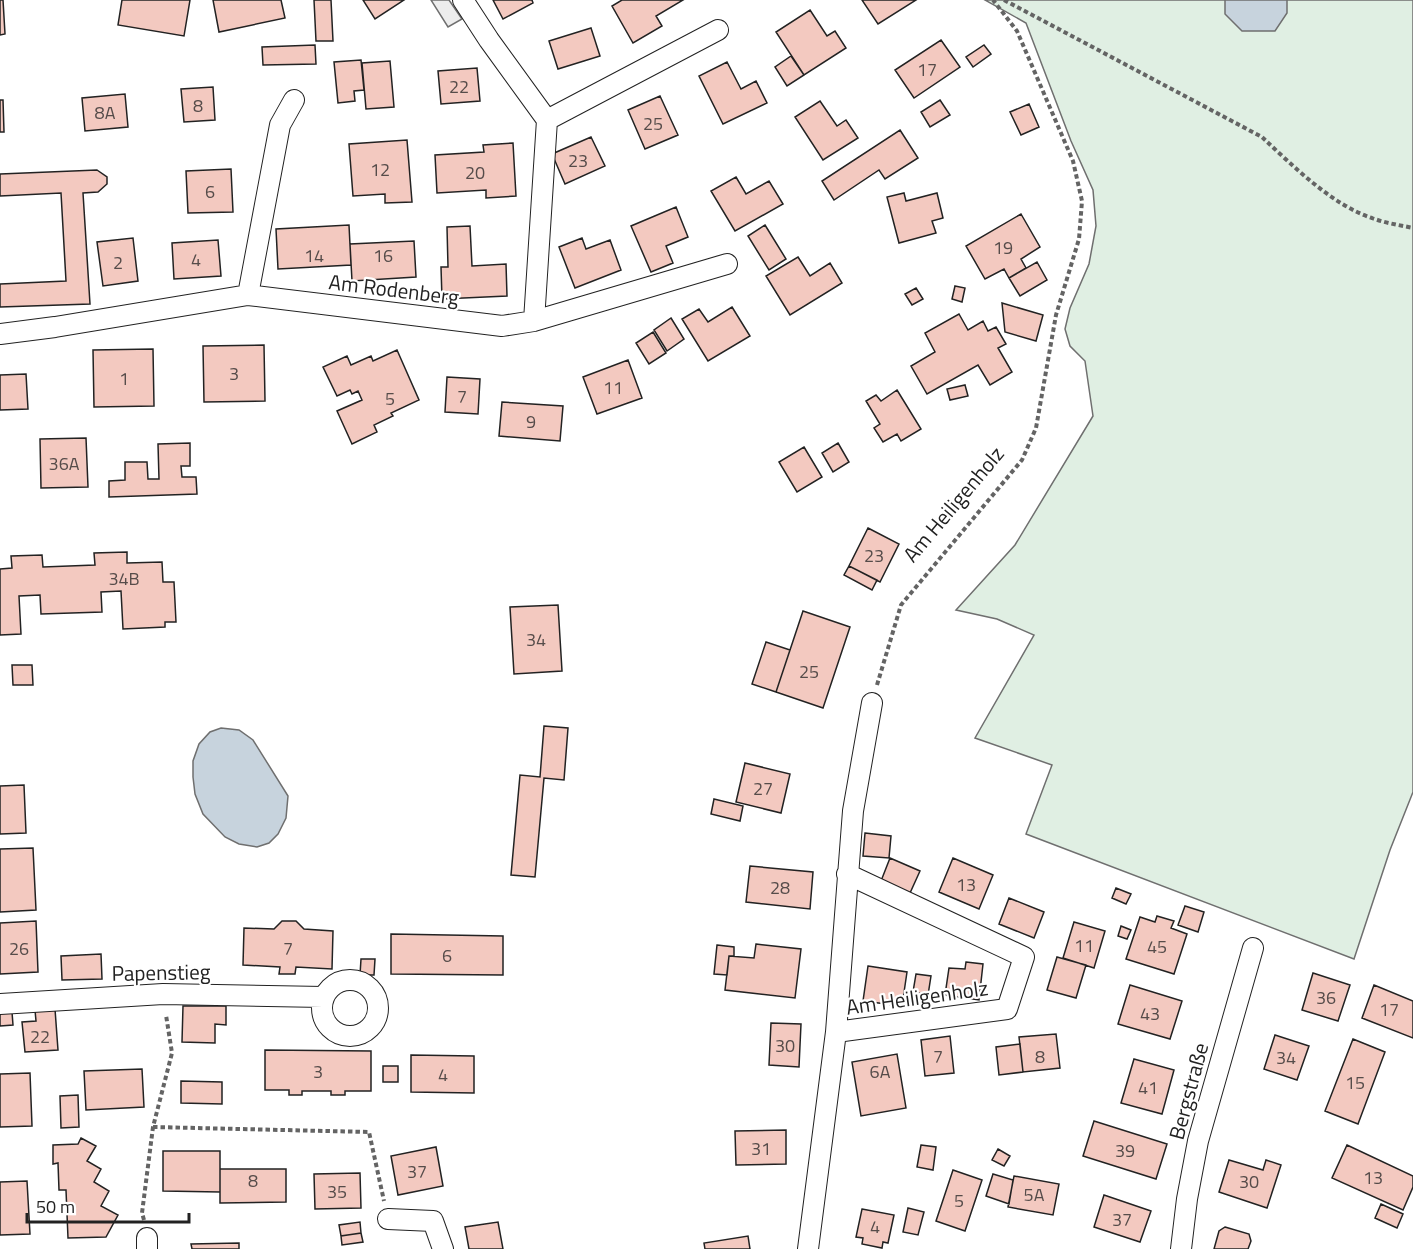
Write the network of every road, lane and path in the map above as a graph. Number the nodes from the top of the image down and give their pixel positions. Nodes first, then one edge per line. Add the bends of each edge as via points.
1 (463, 0) edge
2 (993, 0) edge
3 (1004, 0) edge
4 (718, 30) dead end
5 (294, 100) dead end
6 (547, 120) junction
7 (1413, 228) edge
8 (727, 264) dead end
9 (248, 295) junction
10 (534, 321) junction
11 (0, 334) edge
12 (872, 703) joint
13 (847, 874) junction
14 (1253, 948) dead end
15 (163, 994) junction
16 (323, 997) dead end
17 (0, 1004) edge
18 (836, 1032) junction
19 (153, 1127) junction
20 (388, 1219) joint
21 (147, 1244) edge
22 (443, 1249) edge
23 (808, 1249) edge
24 (1181, 1249) edge

1 - 6 street
2 - 12 path, Am Heiligenholz via 1017,31 1073,161 1082,201 1079,239 1056,315 1036,428 1022,460 901,605
3 - 7 path via 1262,137 1343,205 1371,218
4 - 6 street
5 - 9 street via 280,125
6 - 10 street
8 - 10 street, Am Rodenberg
9 - 10 street, Am Rodenberg via 502,327
9 - 11 street, Am Rodenberg
12 - 13 street, Am Heiligenholz via 853,811
13 - 18 street, Am Heiligenholz
13 - 18 street, Am Heiligenholz via 1024,957 1006,1009
14 - 24 street, Bergstraße via 1198,1141
15 - 16 street, Papenstieg
15 - 17 street, Papenstieg
15 - 19 path via 172,1053
18 - 23 street, Am Heiligenholz
19 - 20 path via 369,1132
19 - 21 path via 142,1213
20 - 22 street via 433,1221

